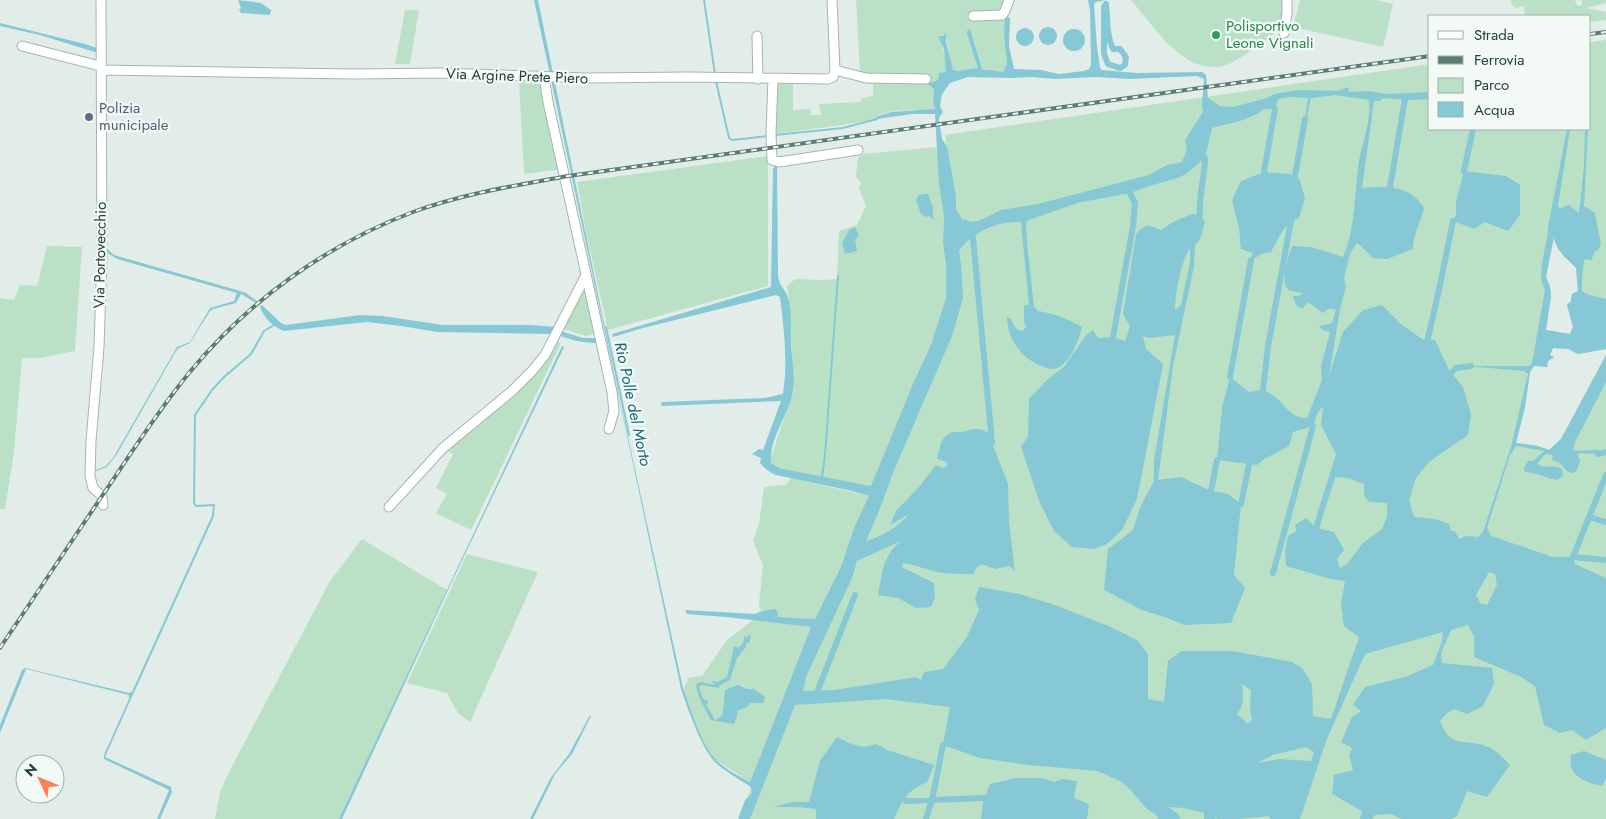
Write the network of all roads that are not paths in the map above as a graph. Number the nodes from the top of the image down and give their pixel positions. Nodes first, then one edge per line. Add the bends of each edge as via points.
1 (101, 0) edge
2 (832, 0) edge
3 (1009, 0) edge
4 (1287, 0) edge
5 (973, 16) dead end
6 (1284, 32) dead end
7 (757, 36) dead end
8 (22, 46) dead end
9 (103, 69) junction
10 (835, 70) junction
11 (549, 76) junction
12 (758, 79) junction
13 (773, 79) junction
14 (926, 79) dead end
15 (858, 150) dead end
16 (586, 275) junction
17 (609, 429) dead end
18 (103, 505) dead end
19 (389, 507) dead end

1 - 9 street, Via Portovecchio
2 - 10 street
3 - 5 street via 1002,15
4 - 6 street
7 - 12 street
8 - 9 street, Via Argine Prete Piero
9 - 11 street, Via Argine Prete Piero
9 - 18 street, Via Portovecchio via 102,256 90,476 93,488 102,496
10 - 13 street, Via Argine Prete Piero via 833,77 828,79
10 - 14 street via 866,78
11 - 12 street, Via Argine Prete Piero
11 - 16 street via 548,102
12 - 13 street, Via Argine Prete Piero
13 - 15 street via 772,160 779,162
16 - 17 street via 612,392 614,411
16 - 19 street via 545,355 533,370 443,448

